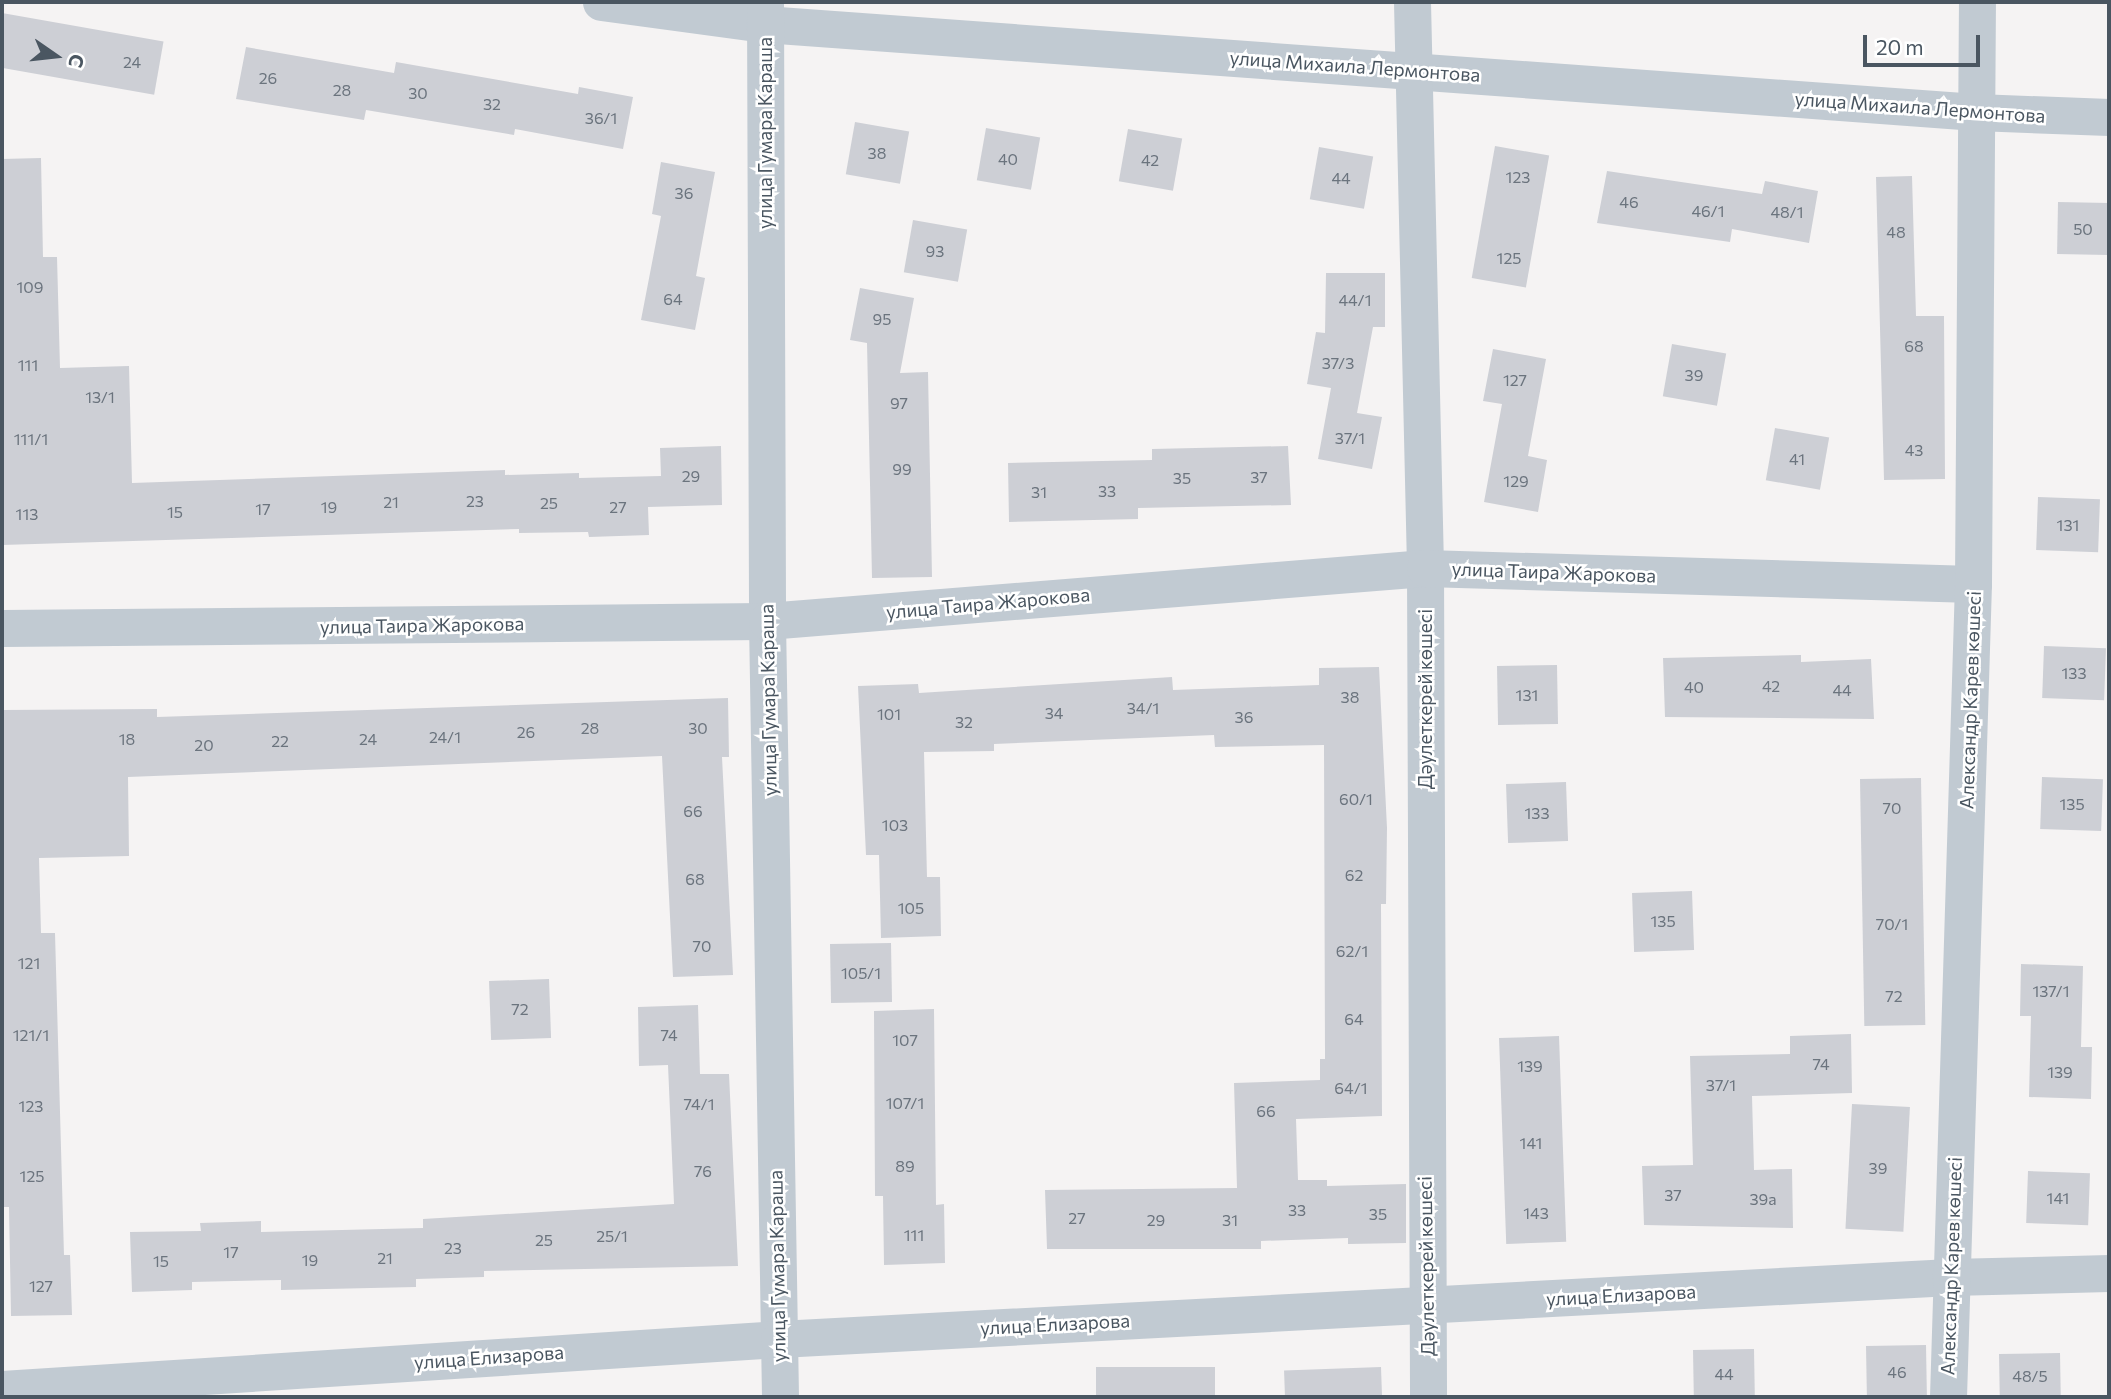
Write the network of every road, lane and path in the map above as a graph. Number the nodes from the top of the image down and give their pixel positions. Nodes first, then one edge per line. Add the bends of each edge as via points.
1 (601, 2) edge
2 (1412, 2) edge
3 (1977, 2) edge
4 (765, 13) edge
5 (1412, 70) junction
6 (1976, 113) junction
7 (2109, 117) edge
8 (1424, 568) junction
9 (1973, 584) junction
10 (767, 621) junction
11 (2, 628) edge
12 (2109, 1273) edge
13 (1950, 1277) junction
14 (1425, 1305) junction
15 (779, 1339) junction
16 (2, 1389) edge
17 (780, 1397) edge
18 (1428, 1397) edge
19 (1948, 1397) edge

1 - 4 street, улица Михаила Лермонтова
2 - 5 street, Дәулеткерей көшесі
3 - 6 street, Александр Карев көшесі
4 - 5 street, улица Михаила Лермонтова
4 - 10 street, улица Гумара Караша
5 - 6 street, улица Михаила Лермонтова
5 - 8 street, Дәулеткерей көшесі
6 - 7 street, улица Михаила Лермонтова
6 - 9 street, Александр Карев көшесі
8 - 9 street, улица Таира Жарокова
8 - 10 street, улица Таира Жарокова
8 - 14 street, Дәулеткерей көшесі
9 - 13 street, Александр Карев көшесі
10 - 11 street, улица Таира Жарокова
10 - 15 street, улица Гумара Караша
12 - 13 street, улица Елизарова
13 - 14 street, улица Елизарова
13 - 19 street, Александр Карев көшесі
14 - 15 street, улица Елизарова
14 - 18 street, Дәулеткерей көшесі
15 - 16 street, улица Елизарова
15 - 17 street, улица Гумара Караша

